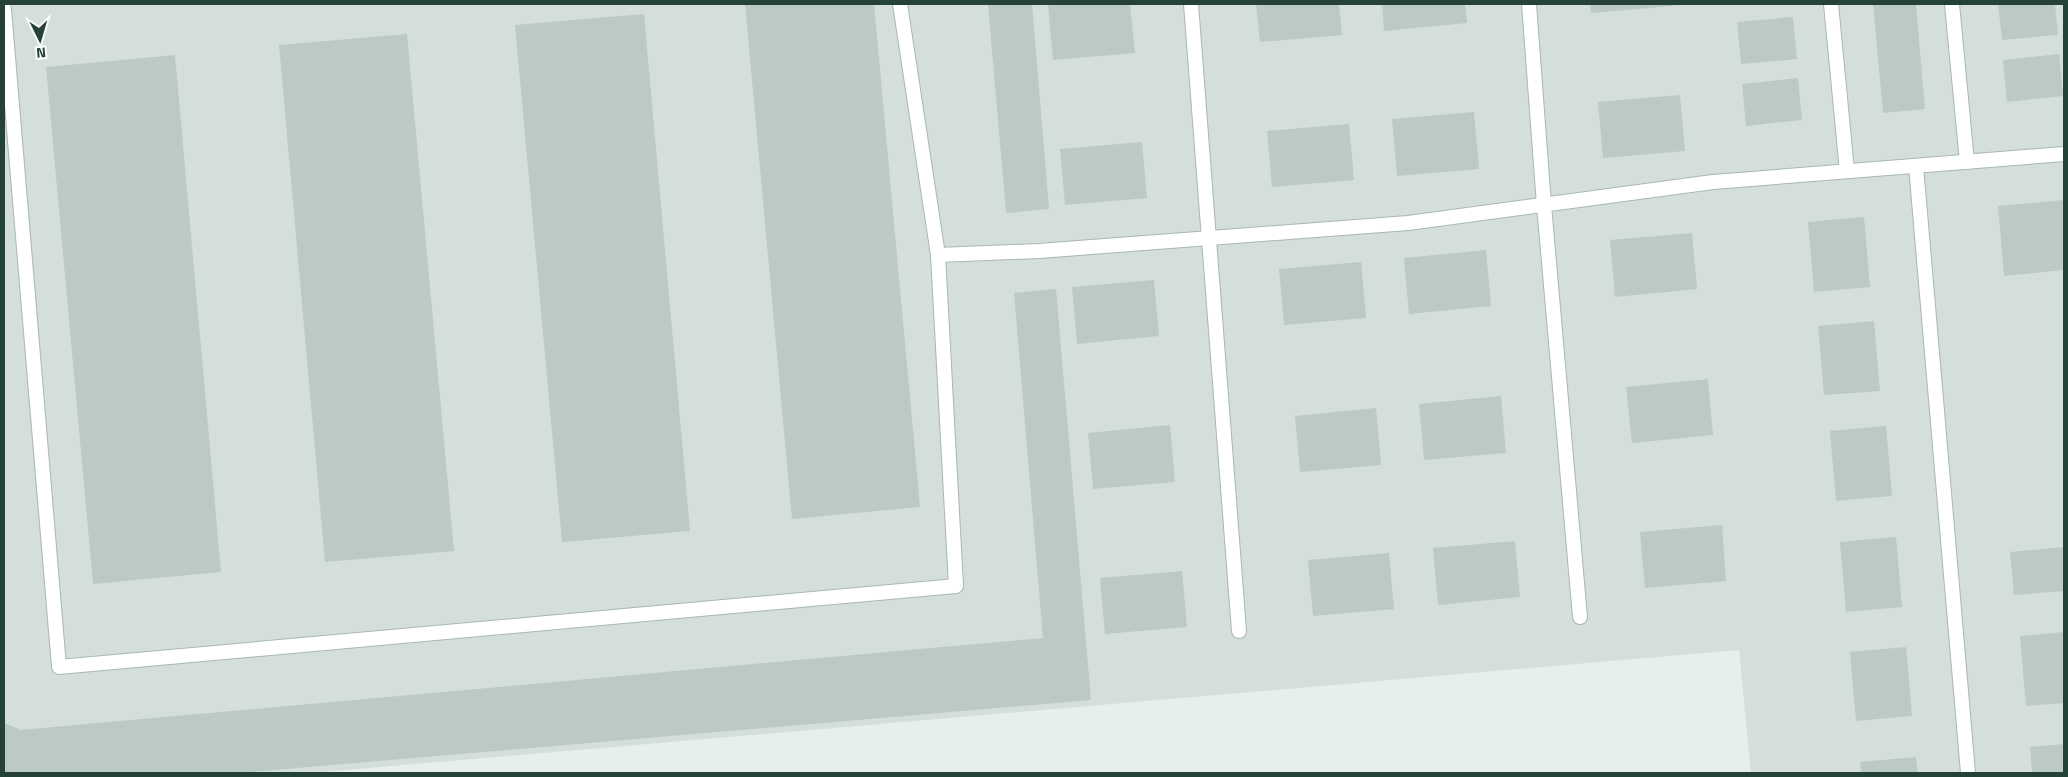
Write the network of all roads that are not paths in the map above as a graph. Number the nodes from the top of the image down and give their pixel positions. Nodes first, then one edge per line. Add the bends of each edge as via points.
1 (900, 4) edge
2 (1191, 4) edge
3 (1529, 4) edge
4 (1831, 4) edge
5 (1952, 4) edge
6 (4, 10) edge
7 (2064, 154) edge
8 (1967, 162) junction
9 (1916, 166) junction
10 (1847, 171) junction
11 (1544, 205) junction
12 (1209, 238) junction
13 (938, 255) junction
14 (1580, 617) dead end
15 (1239, 631) dead end
16 (1968, 773) edge

1 - 13 lane
2 - 12 lane
3 - 11 lane
4 - 10 lane
5 - 8 lane
6 - 13 lane via 59,667 956,586
7 - 8 lane
8 - 9 lane
9 - 10 lane
9 - 16 lane
10 - 11 lane via 1713,182
11 - 12 lane via 1408,223
11 - 14 lane
12 - 13 lane
12 - 15 lane

